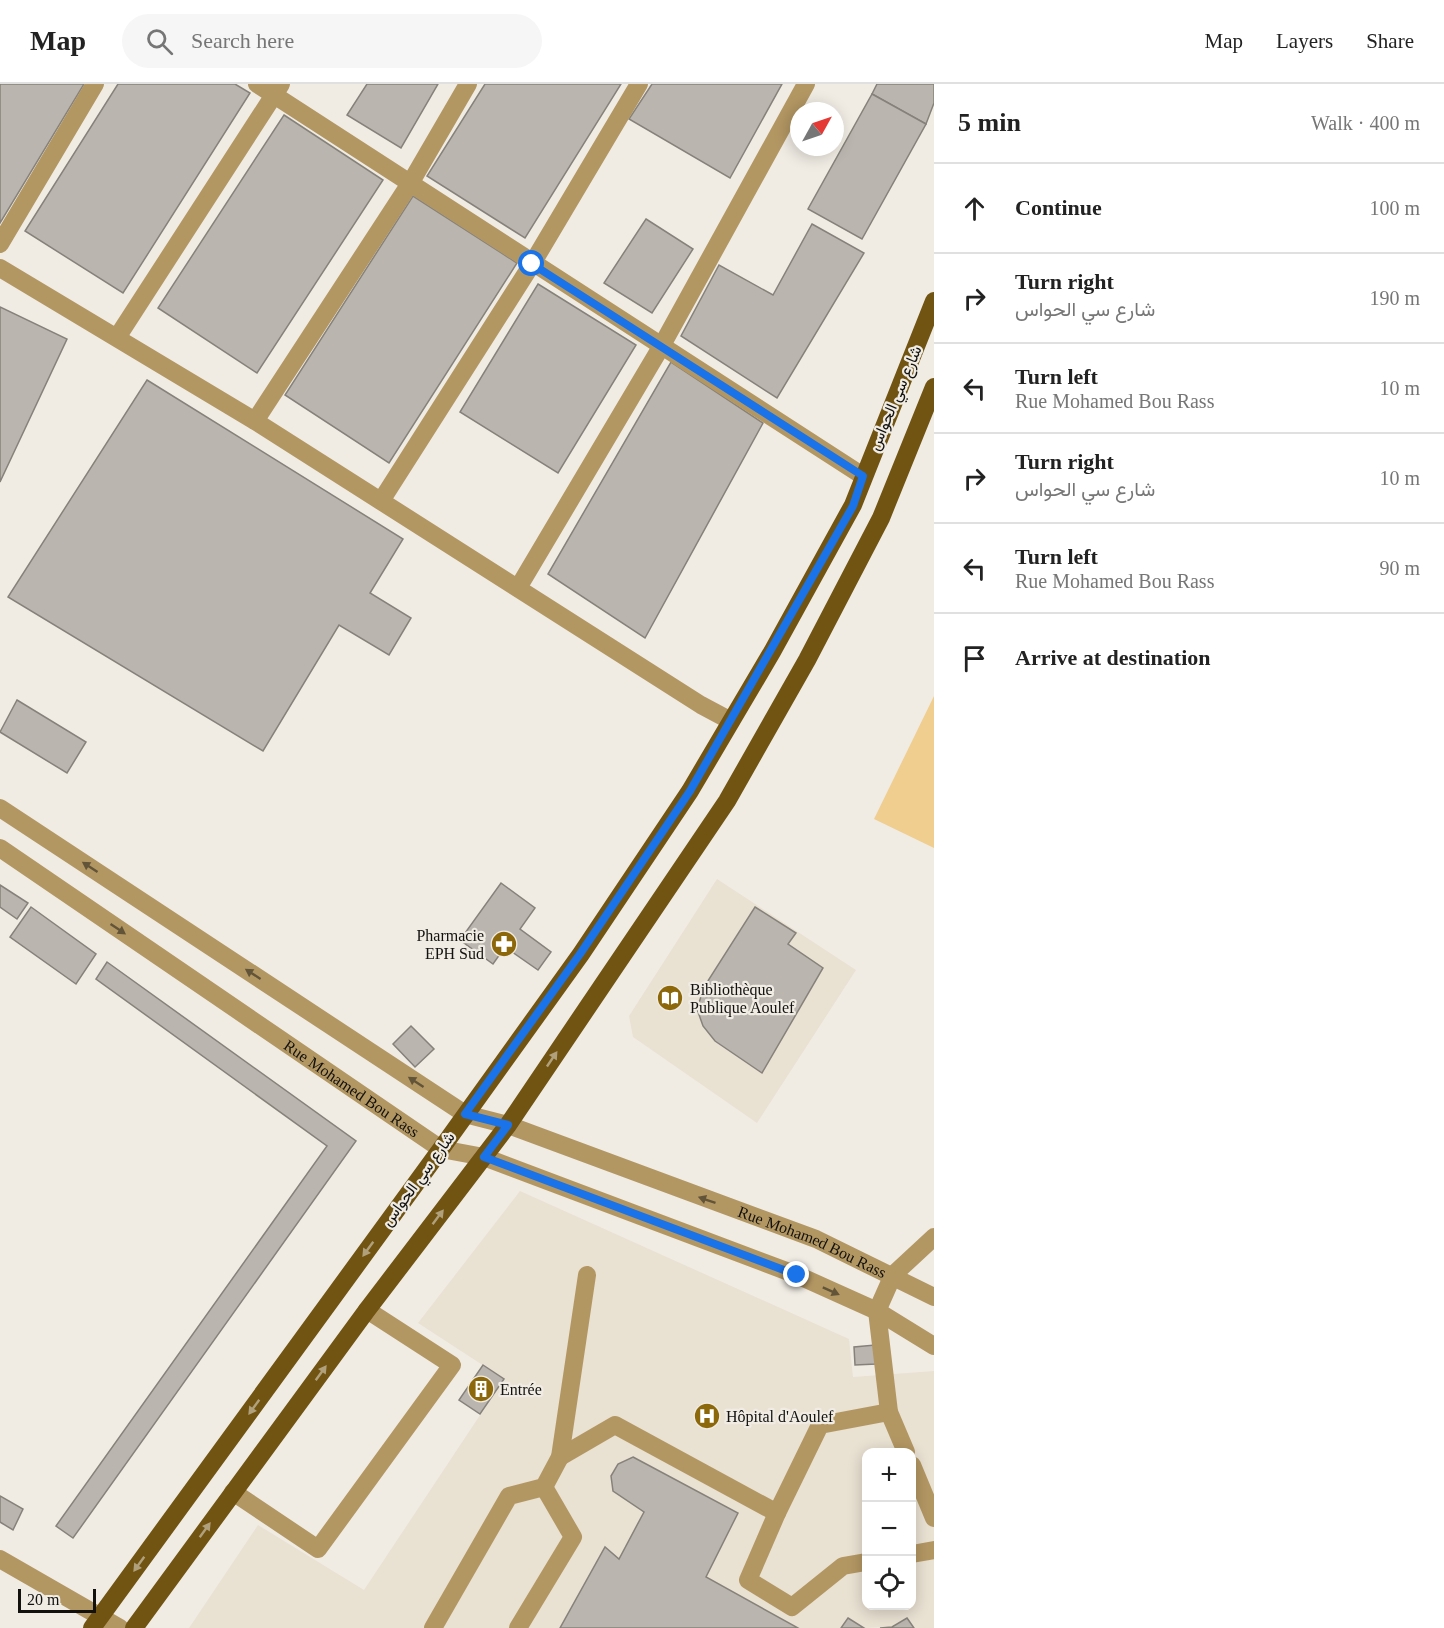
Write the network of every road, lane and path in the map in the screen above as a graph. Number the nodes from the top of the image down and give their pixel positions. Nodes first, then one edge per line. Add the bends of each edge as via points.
1 (95, 84) edge
2 (257, 84) edge
3 (468, 84) edge
4 (639, 84) edge
5 (806, 84) edge
6 (278, 89) edge
7 (411, 182) junction
8 (0, 244) edge
9 (532, 264) junction
10 (0, 268) edge
11 (934, 301) edge
12 (118, 336) junction
13 (662, 347) junction
14 (934, 387) edge
15 (255, 421) junction
16 (863, 476) junction
17 (381, 501) junction
18 (518, 588) junction
19 (732, 721) junction
20 (0, 808) edge
21 (0, 848) edge
22 (465, 1114) junction
23 (508, 1125) junction
24 (441, 1149) junction
25 (484, 1157) junction
26 (934, 1237) edge
27 (587, 1275) dead end
28 (893, 1275) junction
29 (934, 1297) edge
30 (367, 1310) junction
31 (877, 1311) junction
32 (934, 1346) edge
33 (889, 1412) junction
34 (904, 1448) edge
35 (561, 1457) junction
36 (916, 1475) edge
37 (544, 1487) junction
38 (233, 1492) junction
39 (777, 1513) junction
40 (934, 1518) edge
41 (934, 1550) edge
42 (916, 1553) edge
43 (0, 1559) edge
44 (862, 1563) edge
45 (96, 1622) edge
46 (120, 1628) edge
47 (134, 1628) edge
48 (434, 1628) edge
49 (518, 1628) edge

1 - 8 street
2 - 6 street
3 - 7 street
4 - 9 street
5 - 13 street
6 - 7 street
6 - 12 street
7 - 9 street
7 - 15 street
9 - 13 street
9 - 17 street
10 - 12 street
11 - 16 main road, شارع سي الحواس
12 - 15 street
13 - 16 street
13 - 18 street
23 -> 14 main road, شارع سي الحواس via 727,801 881,518
15 - 17 street
16 - 19 main road, شارع سي الحواس via 853,506
17 - 18 street
18 - 19 street
19 - 22 main road, شارع سي الحواس via 690,791 580,954
22 -> 20 street, Rue Mohamed Bou Rass
21 -> 24 street, Rue Mohamed Bou Rass
22 - 23 street, Rue Mohamed Bou Rass
22 - 24 main road, شارع سي الحواس
23 - 25 main road, شارع سي الحواس
28 -> 23 street, Rue Mohamed Bou Rass via 816,1239
24 - 25 street, Rue Mohamed Bou Rass
24 -> 45 main road, شارع سي الحواس
30 -> 25 main road, شارع سي الحواس
25 -> 31 street, Rue Mohamed Bou Rass via 797,1275
26 - 28 street
27 - 35 street
28 - 29 street, Rue Mohamed Bou Rass
28 - 31 street
38 -> 30 main road, شارع سي الحواس
30 - 38 street via 452,1365 318,1549
31 - 32 street, Rue Mohamed Bou Rass
31 - 33 street
33 - 34 street
33 - 39 street via 820,1425
35 - 37 street
35 - 39 street via 615,1425
36 - 40 street
37 - 48 street via 509,1496
37 - 49 street via 573,1537
47 -> 38 main road, شارع سي الحواس
39 - 44 street via 748,1580 792,1607 843,1566
41 - 42 street
43 - 45 street
45 - 46 street

